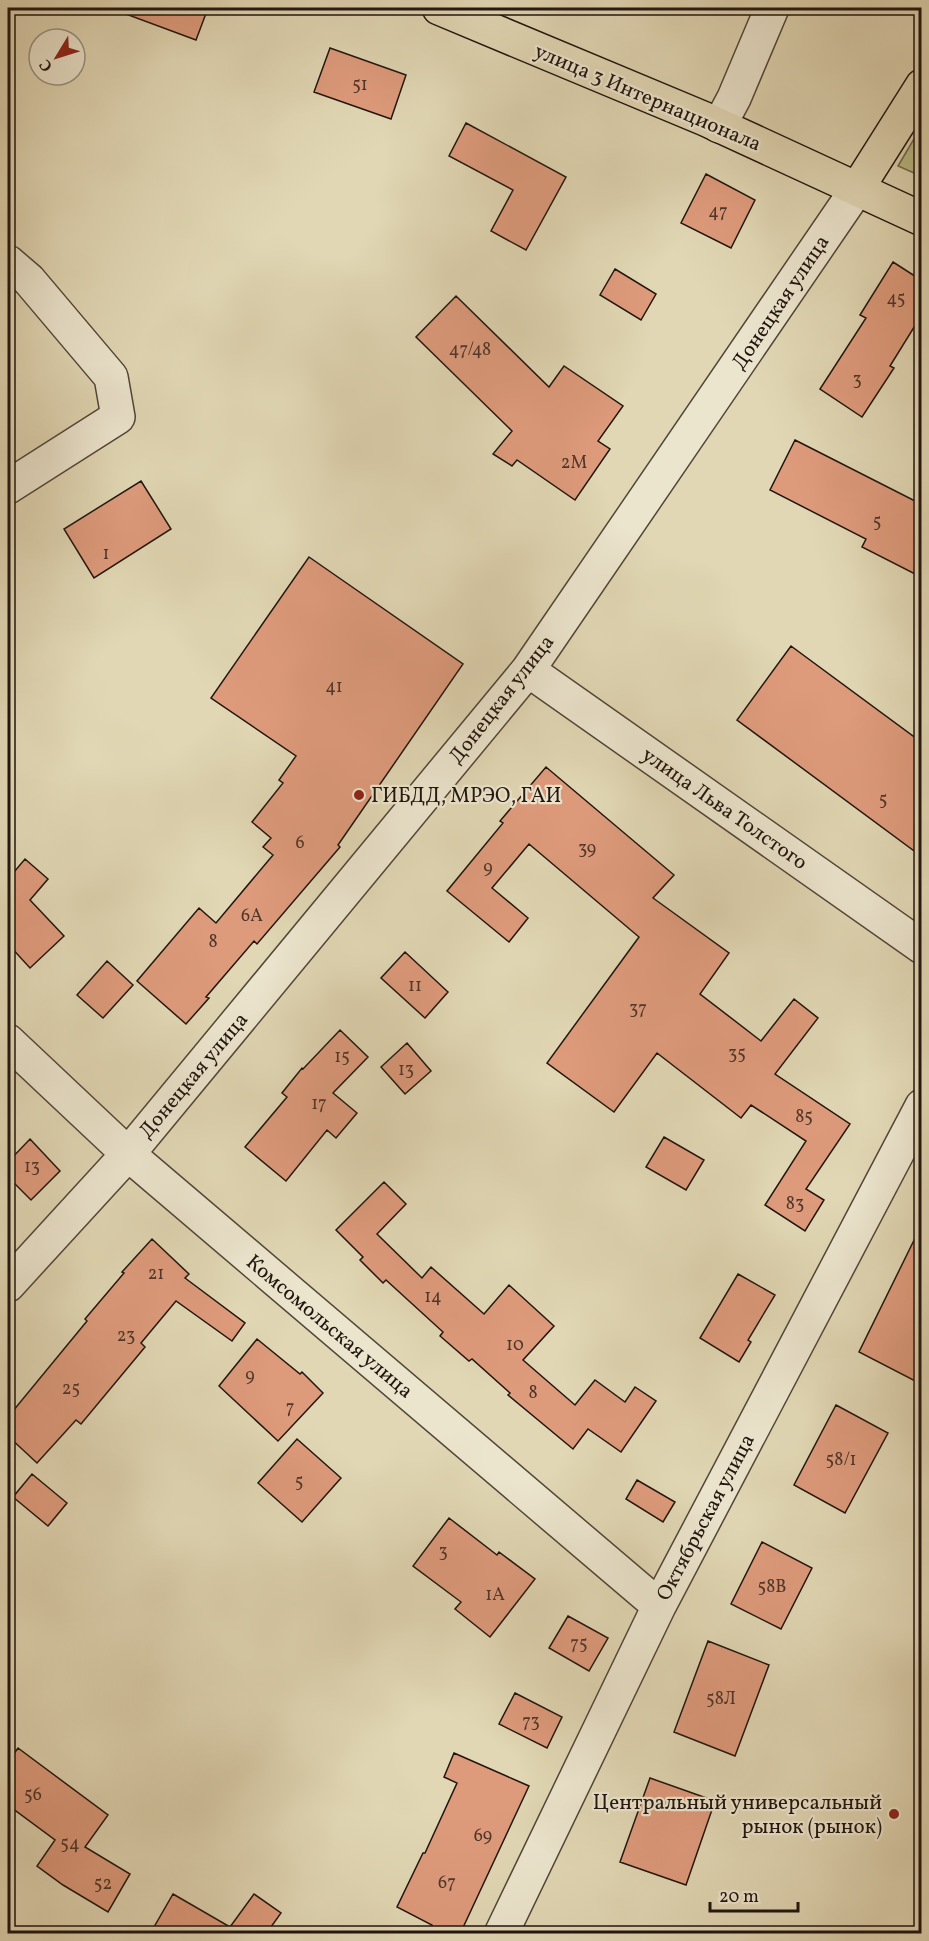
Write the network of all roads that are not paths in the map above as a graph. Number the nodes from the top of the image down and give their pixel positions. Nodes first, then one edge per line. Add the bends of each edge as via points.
1 (439, 8) edge
2 (772, 8) edge
3 (921, 86) edge
4 (719, 126) junction
5 (857, 189) junction
6 (921, 219) edge
7 (8, 262) edge
8 (8, 487) edge
9 (528, 670) junction
10 (921, 947) edge
11 (8, 1041) edge
12 (921, 1106) edge
13 (128, 1154) junction
14 (8, 1285) edge
15 (658, 1606) junction
16 (501, 1934) edge

1 - 4 main road, улица 3 Интернационала
2 - 4 street
3 - 5 main road
4 - 5 main road, улица 3 Интернационала
5 - 6 main road, улица 3 Интернационала
5 - 9 street, Донецкая улица
7 - 8 street via 29,280 111,377 118,417
9 - 10 street, улица Льва Толстого
9 - 13 street, Донецкая улица
11 - 13 street, Комсомольская улица
12 - 15 street, Октябрьская улица
13 - 14 street, Донецкая улица
13 - 15 street, Комсомольская улица
15 - 16 street, Октябрьская улица

